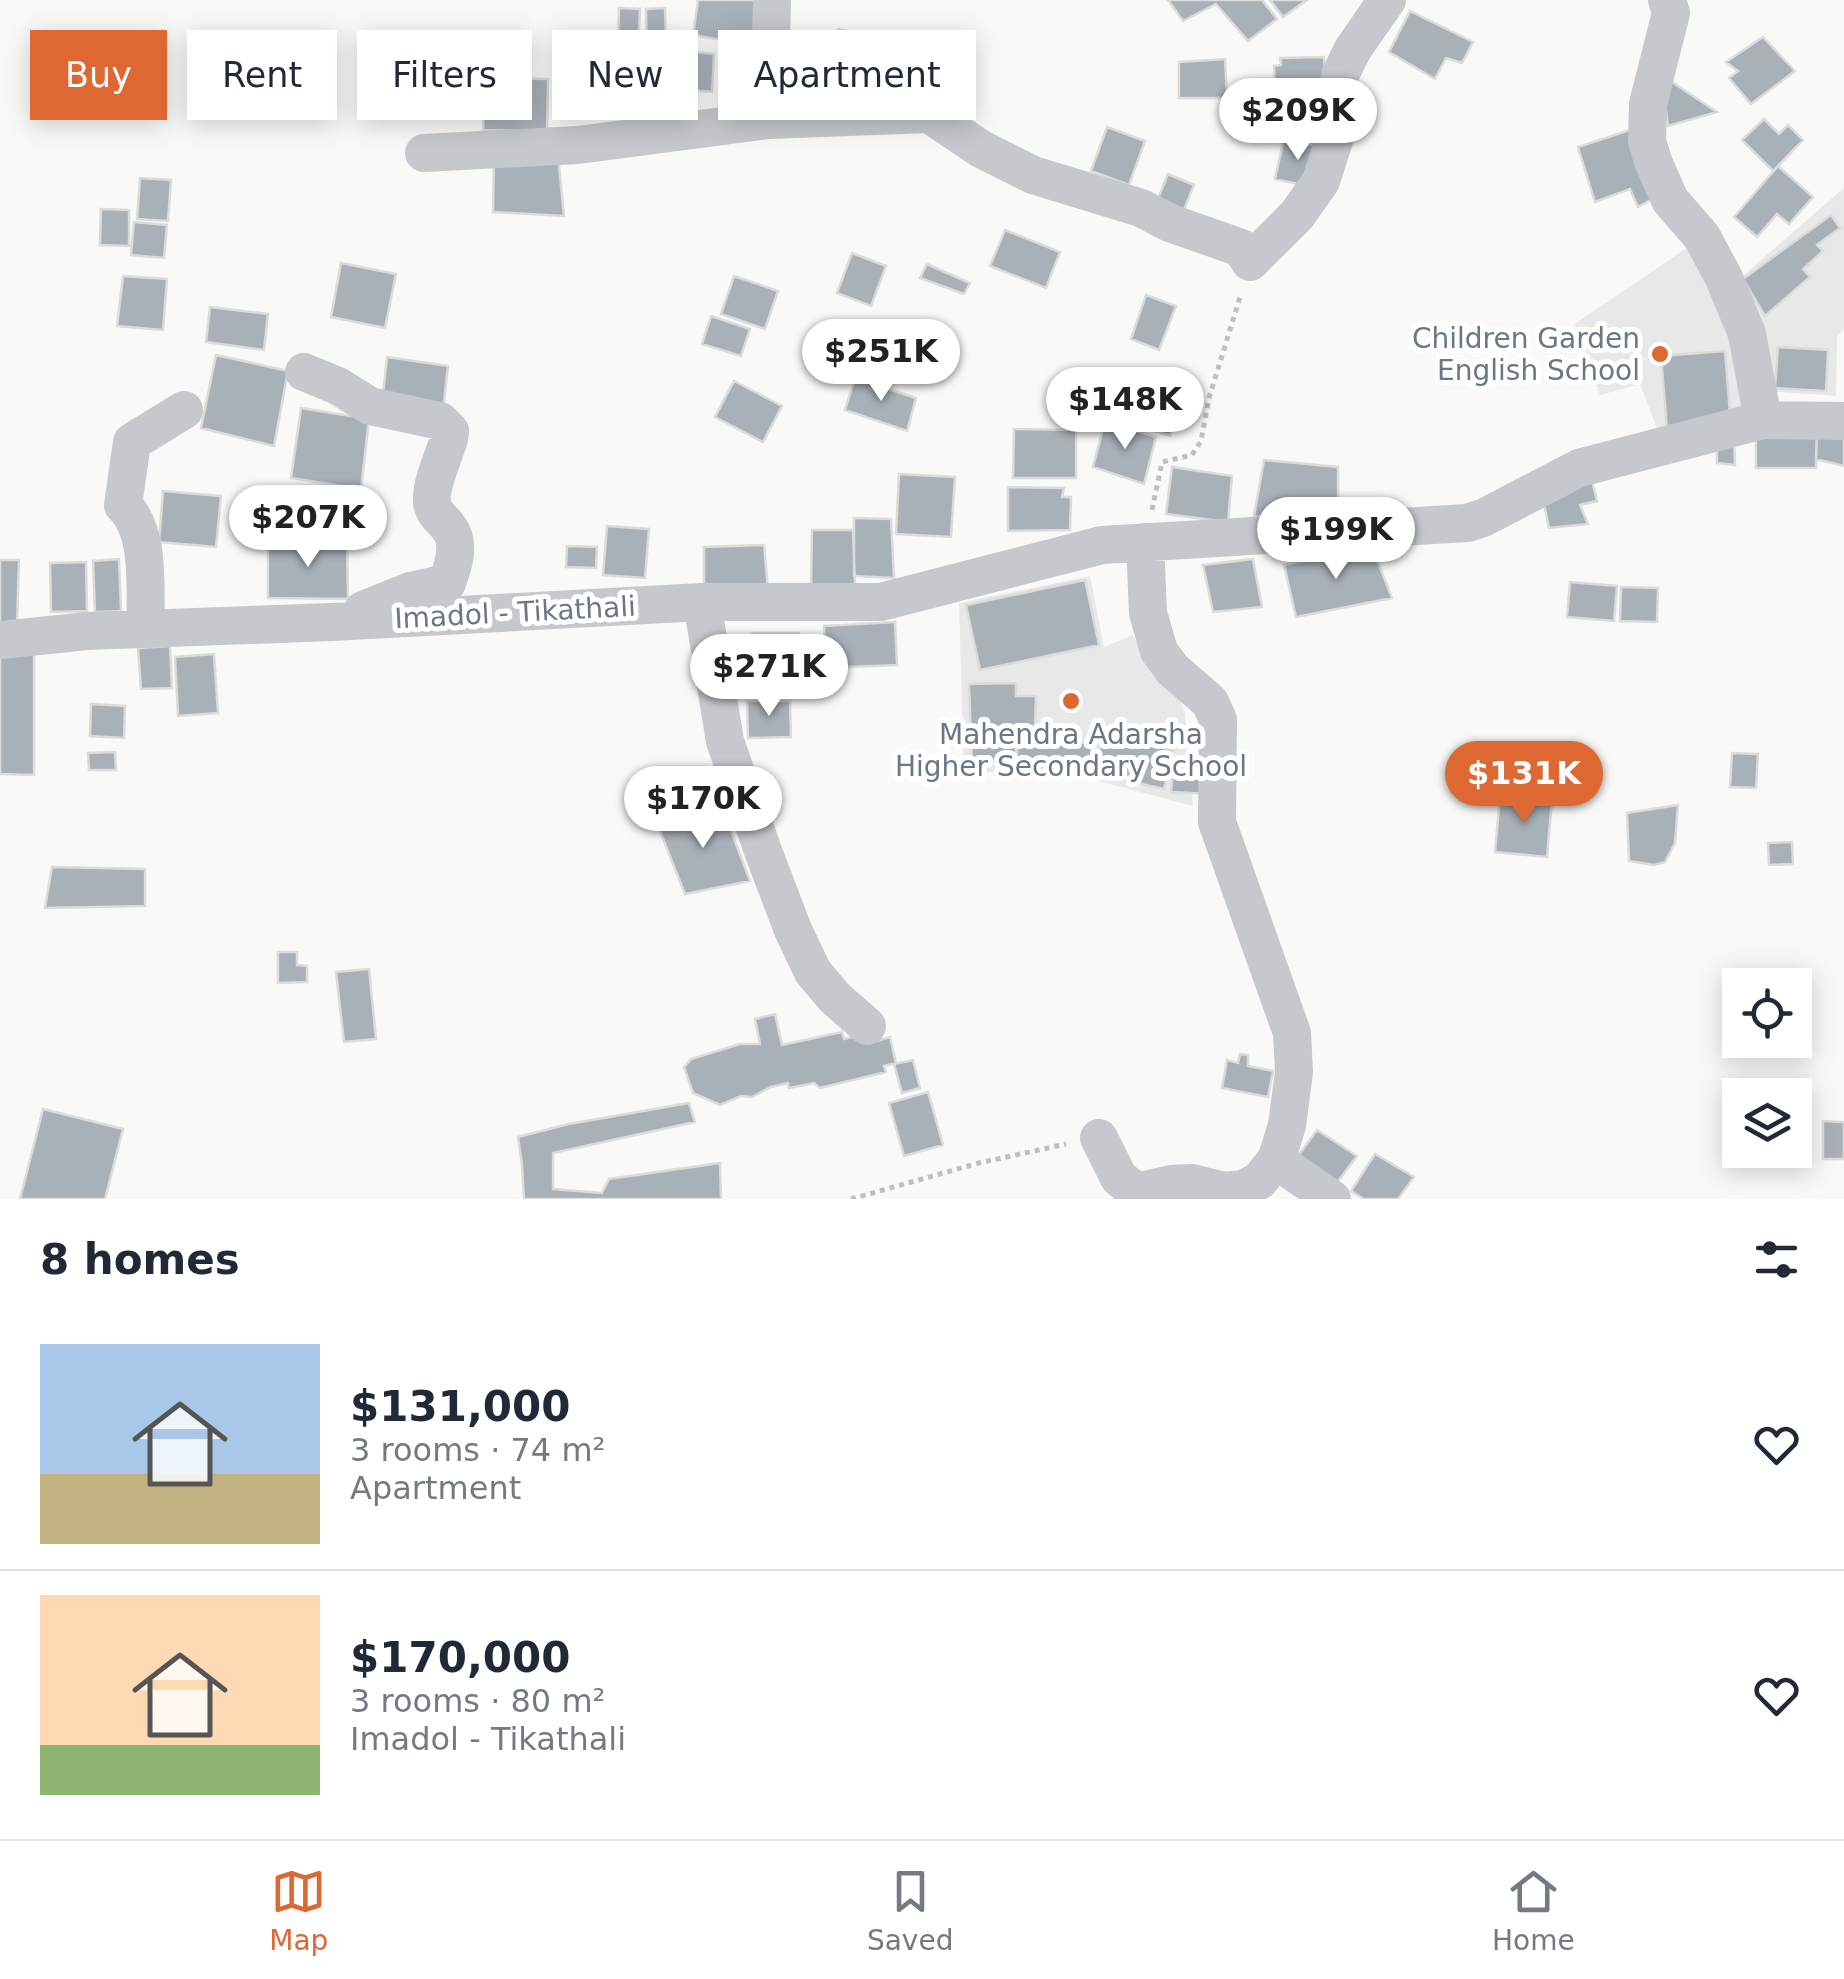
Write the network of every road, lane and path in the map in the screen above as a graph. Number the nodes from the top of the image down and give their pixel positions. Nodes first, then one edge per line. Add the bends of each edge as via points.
1 (772, 0) edge
2 (1387, 0) edge
3 (1677, 4) edge
4 (771, 30) edge
5 (769, 120) edge
6 (939, 120) edge
7 (424, 153) dead end
8 (1250, 262) junction
9 (304, 372) dead end
10 (184, 410) dead end
11 (1763, 420) junction
12 (1844, 421) edge
13 (1146, 542) junction
14 (702, 602) junction
15 (332, 622) junction
16 (146, 630) junction
17 (0, 640) edge
18 (867, 1026) dead end
19 (1099, 1138) joint
20 (1276, 1160) junction
21 (1134, 1196) edge
22 (851, 1199) edge
23 (1332, 1199) edge

1 - 4 street
2 - 8 street via 1340,75 1335,137 1321,182
3 - 11 street via 1648,104 1648,141 1670,200 1702,237 1724,278 1747,334
5 - 7 street via 578,145
6 - 8 street via 1032,175 1141,208 1241,248
8 - 13 path via 1200,441 1192,455 1162,462
9 - 15 street via 370,406 440,420 450,430 432,494 432,506 454,538 447,583
10 - 16 street via 132,442 123,504 140,530
11 - 12 street, Imadol - Tikathali
11 - 13 street, Imadol - Tikathali via 1579,468 1467,523
13 - 14 street, Imadol - Tikathali via 1102,546 881,602
13 - 20 street via 1148,613 1160,651 1210,702 1218,720 1217,822 1292,1033 1294,1072
14 - 15 street, Imadol - Tikathali
14 - 18 street via 725,741 793,930 813,972
15 - 16 street, Imadol - Tikathali
16 - 17 street, Imadol - Tikathali
19 - 21 street
19 - 22 path via 979,1162
20 - 21 street via 1243,1189 1170,1184
20 - 23 street

